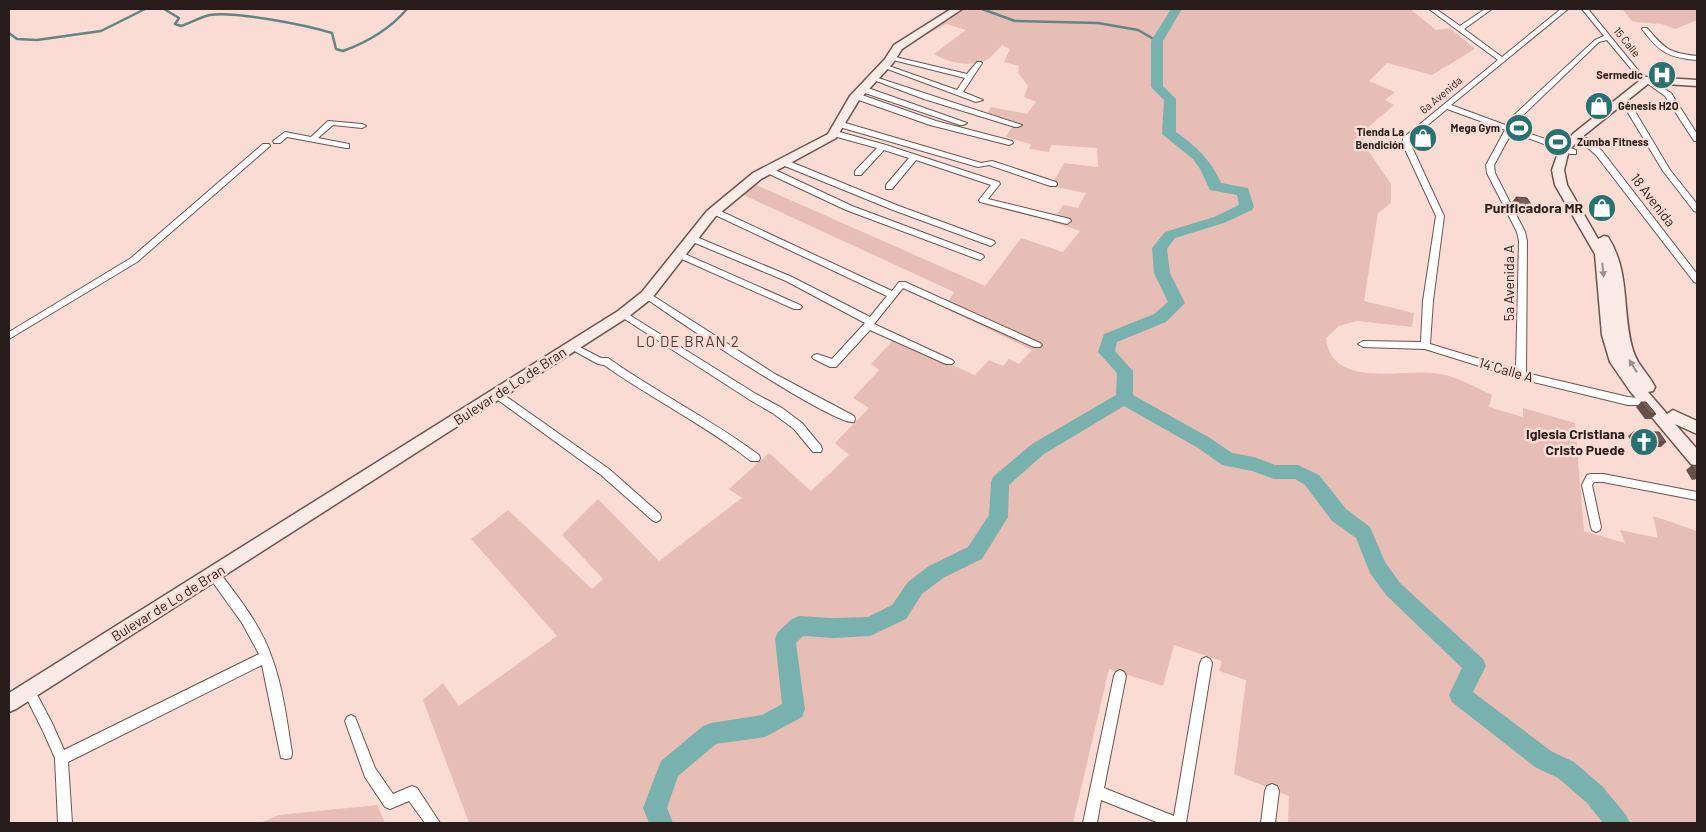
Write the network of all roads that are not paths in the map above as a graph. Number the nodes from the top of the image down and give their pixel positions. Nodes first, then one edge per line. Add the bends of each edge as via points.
1 (957, 9) edge
2 (1432, 9) edge
3 (1489, 9) edge
4 (1565, 9) edge
5 (1585, 9) edge
6 (1460, 29) junction
7 (1644, 29) dead end
8 (1608, 37) junction
9 (1697, 58) edge
10 (1502, 60) junction
11 (887, 62) junction
12 (979, 63) dead end
13 (969, 77) junction
14 (873, 78) junction
15 (1651, 83) junction
16 (1697, 83) edge
17 (1697, 88) edge
18 (859, 92) junction
19 (958, 92) junction
20 (978, 100) dead end
21 (1446, 106) junction
22 (1624, 106) junction
23 (963, 123) dead end
24 (1018, 125) dead end
25 (362, 126) dead end
26 (836, 128) junction
27 (1508, 129) junction
28 (313, 139) junction
29 (1697, 139) edge
30 (1584, 140) junction
31 (277, 141) dead end
32 (1009, 143) dead end
33 (266, 146) dead end
34 (346, 146) dead end
35 (882, 147) junction
36 (1569, 151) junction
37 (914, 157) junction
38 (784, 162) junction
39 (768, 170) junction
40 (858, 173) dead end
41 (1053, 184) dead end
42 (889, 187) dead end
43 (1696, 205) edge
44 (714, 211) junction
45 (1067, 222) dead end
46 (691, 238) junction
47 (991, 243) dead end
48 (678, 254) junction
49 (980, 257) dead end
50 (1697, 280) edge
51 (647, 294) junction
52 (894, 295) junction
53 (797, 307) dead end
54 (623, 314) junction
55 (869, 323) junction
56 (9, 336) edge
57 (1363, 344) dead end
58 (1037, 345) dead end
59 (572, 346) junction
60 (1425, 346) junction
61 (817, 357) dead end
62 (949, 362) dead end
63 (1521, 375) junction
64 (498, 394) junction
65 (1648, 402) junction
66 (1673, 416) junction
67 (850, 419) dead end
68 (1697, 428) edge
69 (1697, 445) edge
70 (817, 449) dead end
71 (754, 458) dead end
72 (1697, 460) edge
73 (1697, 496) edge
74 (656, 517) dead end
75 (1596, 527) dead end
76 (213, 573) junction
77 (265, 657) junction
78 (1206, 662) dead end
79 (1120, 676) dead end
80 (29, 691) junction
81 (9, 703) edge
82 (351, 721) dead end
83 (286, 753) dead end
84 (61, 758) junction
85 (1272, 791) dead end
86 (1097, 792) junction
87 (65, 823) edge
88 (433, 823) edge
89 (1090, 823) edge
90 (1175, 823) edge
91 (1179, 823) edge
92 (1268, 823) edge

1 - 11 street, Bulevar de Lo de Bran via 898,47
2 - 6 street
3 - 6 street
4 - 10 street, 6a Avenida
5 - 8 street, 15 Calle
6 - 10 street
7 - 9 street via 1666,53
8 - 15 street, 15 Calle via 1639,75
8 - 27 street, 5a Avenida A via 1597,41
10 - 21 street, 6a Avenida
11 - 13 street
11 - 14 street, Bulevar de Lo de Bran
11 - 19 street
12 - 13 street
13 - 19 street
14 - 18 street, Bulevar de Lo de Bran
14 - 24 street
15 - 16 street
15 - 17 street
15 - 22 street
15 - 29 street, 15 Calle via 1668,95
15 - 36 street via 1617,102
18 - 23 street
18 - 26 street, Bulevar de Lo de Bran
18 - 32 street via 933,123
19 - 20 street
21 - 27 street
21 - 60 street, 6a Avenida via 1407,138 1406,145 1440,216
22 - 30 street
22 - 43 street via 1630,110 1668,171
25 - 28 street via 331,123
26 - 35 street
26 - 38 street, Bulevar de Lo de Bran
26 - 41 street via 981,165 989,163
27 - 36 street
27 - 63 street, 5a Avenida A via 1490,165 1490,173 1523,241
28 - 31 street via 285,134
28 - 34 street
30 - 36 street
30 - 50 street, 18 Avenida via 1599,153
33 - 56 street via 134,260
35 - 37 street
35 - 40 street
36 -> 65 street via 1558,170 1561,185 1601,254 1609,335 1617,362
66 -> 36 street via 1630,363 1623,339 1611,255 1571,186
37 - 42 street
37 - 45 street via 996,184 983,200
38 - 39 street, Bulevar de Lo de Bran
38 - 47 street
39 - 44 street, Bulevar de Lo de Bran
39 - 49 street via 849,208
44 - 46 street, Bulevar de Lo de Bran
44 - 52 street
46 - 48 street, Bulevar de Lo de Bran
46 - 55 street via 788,279
48 - 51 street, Bulevar de Lo de Bran
48 - 53 street
51 - 54 street, Bulevar de Lo de Bran
51 - 67 street via 753,364
52 - 55 street
52 - 58 street via 902,284
54 - 59 street, Bulevar de Lo de Bran
54 - 70 street via 778,411 798,426
55 - 61 street via 832,364
55 - 62 street
57 - 60 street, 14 Calle A
59 - 64 street, Bulevar de Lo de Bran
59 - 71 street via 601,362 605,360
60 - 63 street, 14 Calle A
63 - 65 street, 14 Calle A via 1628,401
64 - 74 street via 604,472
64 - 76 street, Bulevar de Lo de Bran
65 - 72 street
66 - 68 street
66 - 69 street
73 - 75 street via 1591,478 1587,485
76 - 77 street via 237,605
76 - 80 street, Bulevar de Lo de Bran
77 - 83 street
77 - 84 street
78 - 91 street
79 - 86 street
80 - 81 street, Bulevar de Lo de Bran
80 - 84 street
82 - 88 street via 370,772 390,802 412,793
84 - 87 street
85 - 92 street
86 - 89 street
86 - 90 street

